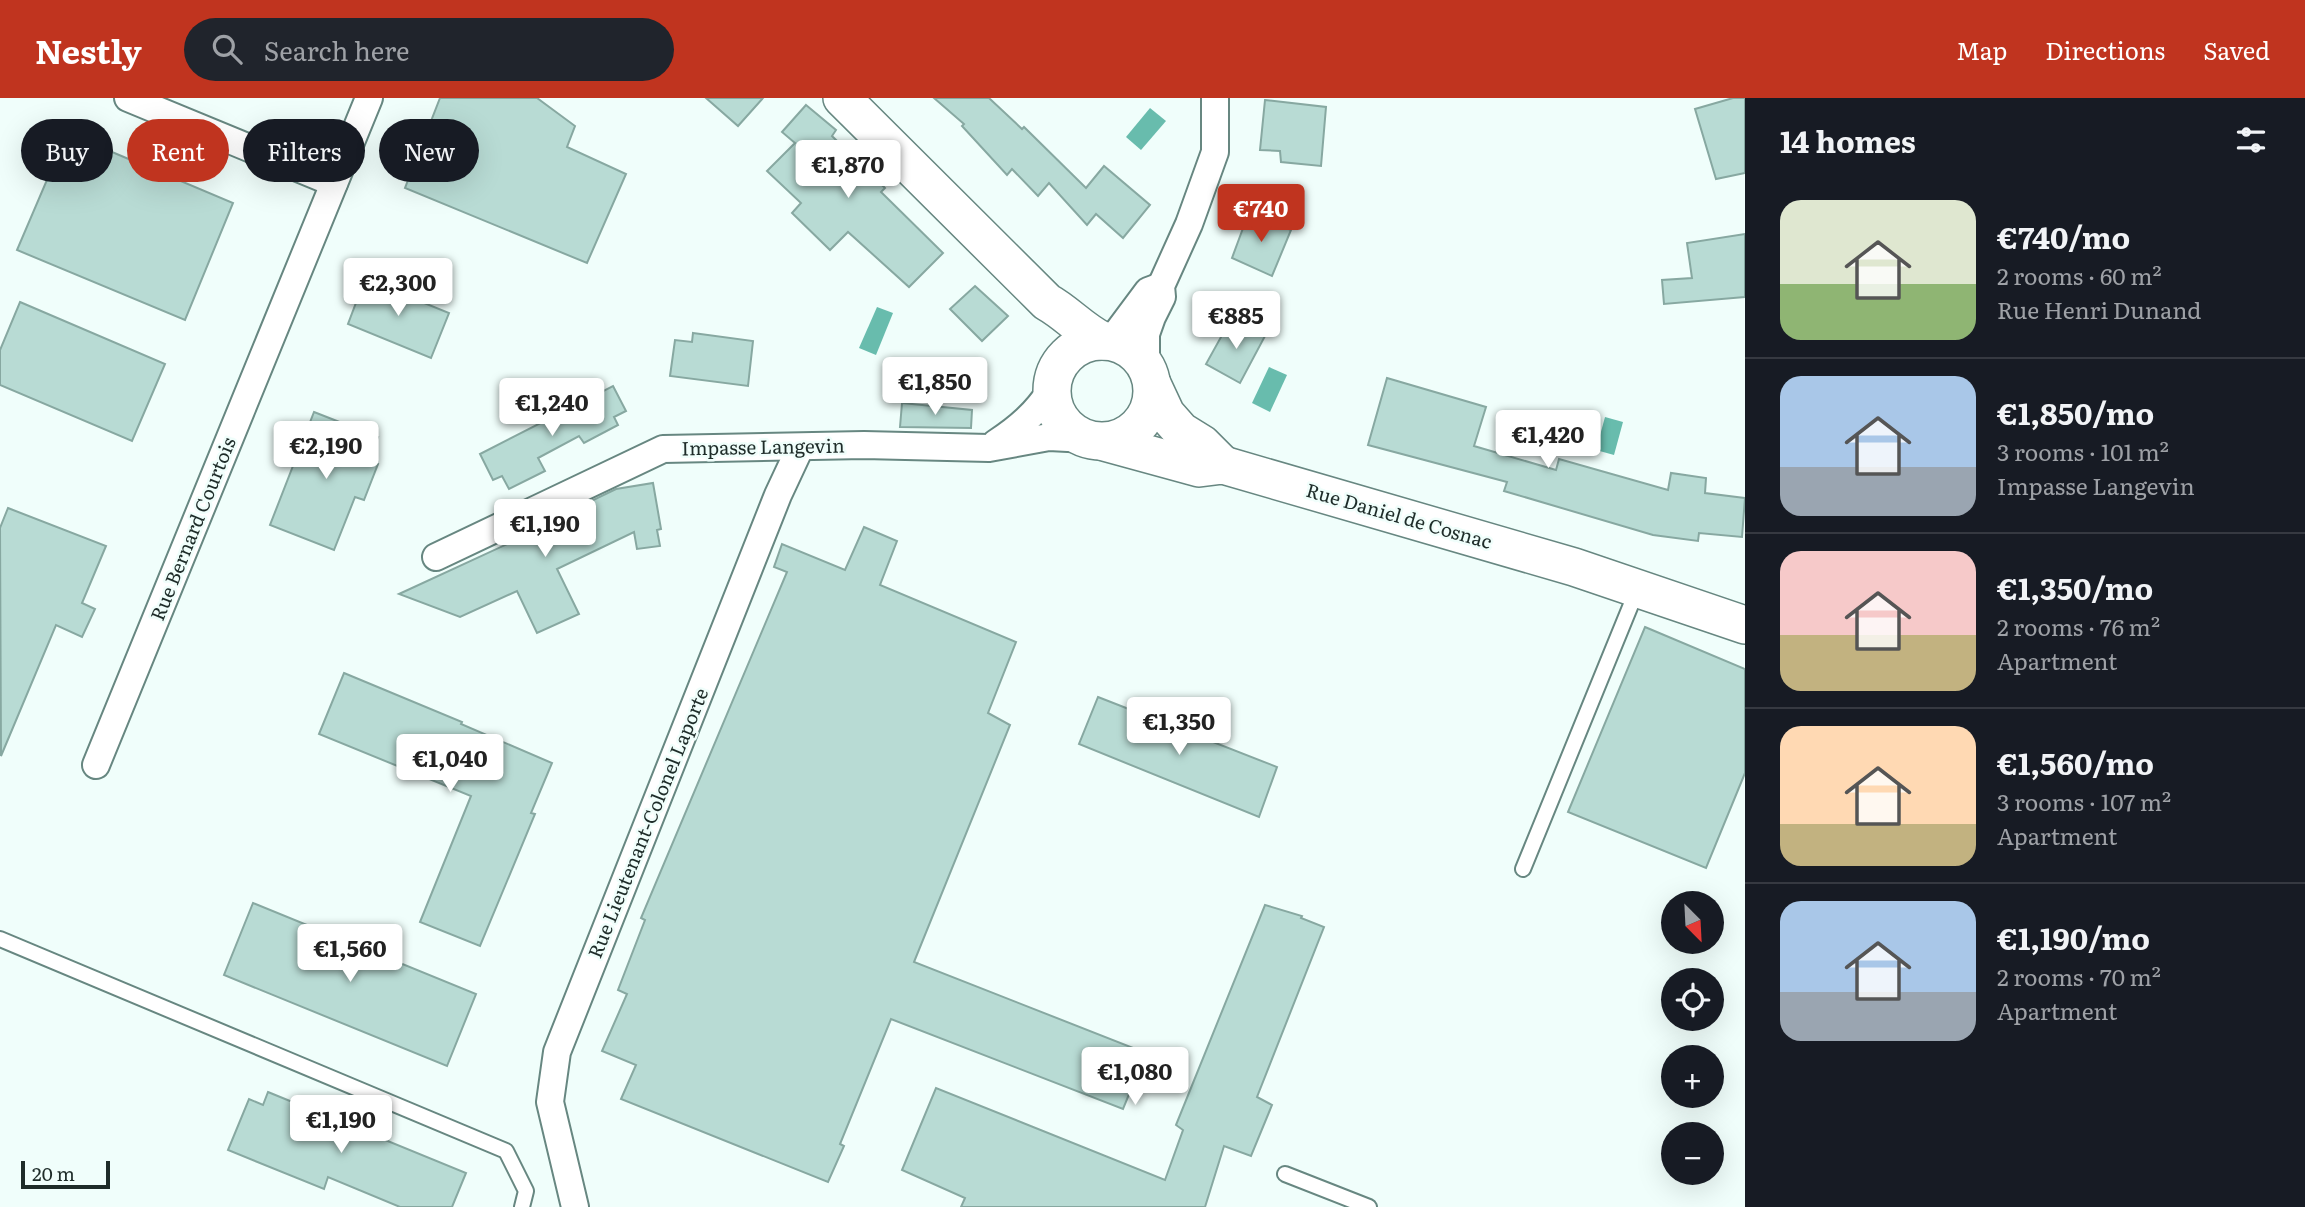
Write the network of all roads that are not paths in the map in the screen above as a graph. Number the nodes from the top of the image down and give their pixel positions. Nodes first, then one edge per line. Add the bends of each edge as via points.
1 (128, 98) edge
2 (369, 98) edge
3 (842, 98) edge
4 (1215, 98) edge
5 (334, 183) junction
6 (1161, 286) junction
7 (1047, 302) junction
8 (1106, 341) junction
9 (1149, 376) junction
10 (1053, 381) junction
11 (1096, 441) junction
12 (800, 448) junction
13 (989, 448) junction
14 (1223, 465) junction
15 (436, 557) dead end
16 (1574, 567) junction
17 (1638, 589) junction
18 (1745, 598) edge
19 (1695, 608) junction
20 (1745, 610) edge
21 (1745, 625) edge
22 (96, 765) dead end
23 (1523, 869) dead end
24 (0, 939) edge
25 (1285, 1174) dead end
26 (574, 1206) edge
27 (522, 1207) edge
28 (1369, 1207) edge

1 - 5 street
2 - 5 street, Rue Bernard Courtois
3 - 7 street
4 - 6 street via 1215,152
5 - 22 street, Rue Bernard Courtois
6 - 8 street via 1148,291
6 - 9 street via 1162,297 1146,334
7 - 8 street via 1088,334
7 - 10 street via 1054,334
8 - 9 street via 1135,353
8 - 10 street via 1077,347 1063,358
9 - 11 street via 1151,402 1136,428 1121,438
9 - 14 street, Rue Daniel de Cosnac via 1166,414
10 - 11 street via 1059,419 1071,432
10 - 13 street via 1037,411
11 - 13 street, Impasse Langevin via 1049,437
11 - 14 street, Rue Daniel de Cosnac via 1199,468
12 - 13 street, Impasse Langevin
12 - 15 street, Impasse Langevin via 663,449
12 - 26 street, Rue Lieutenant-Colonel Laporte via 557,1052 550,1102
14 - 16 street, Rue Daniel de Cosnac
16 - 17 street, Rue Daniel de Cosnac
16 - 18 street, Rue Daniel de Cosnac via 1706,587
17 - 19 street, Rue Daniel de Cosnac
17 - 23 lane
19 - 20 street
19 - 21 street, Rue Daniel de Cosnac
24 - 27 lane via 506,1151 526,1191
25 - 28 lane

